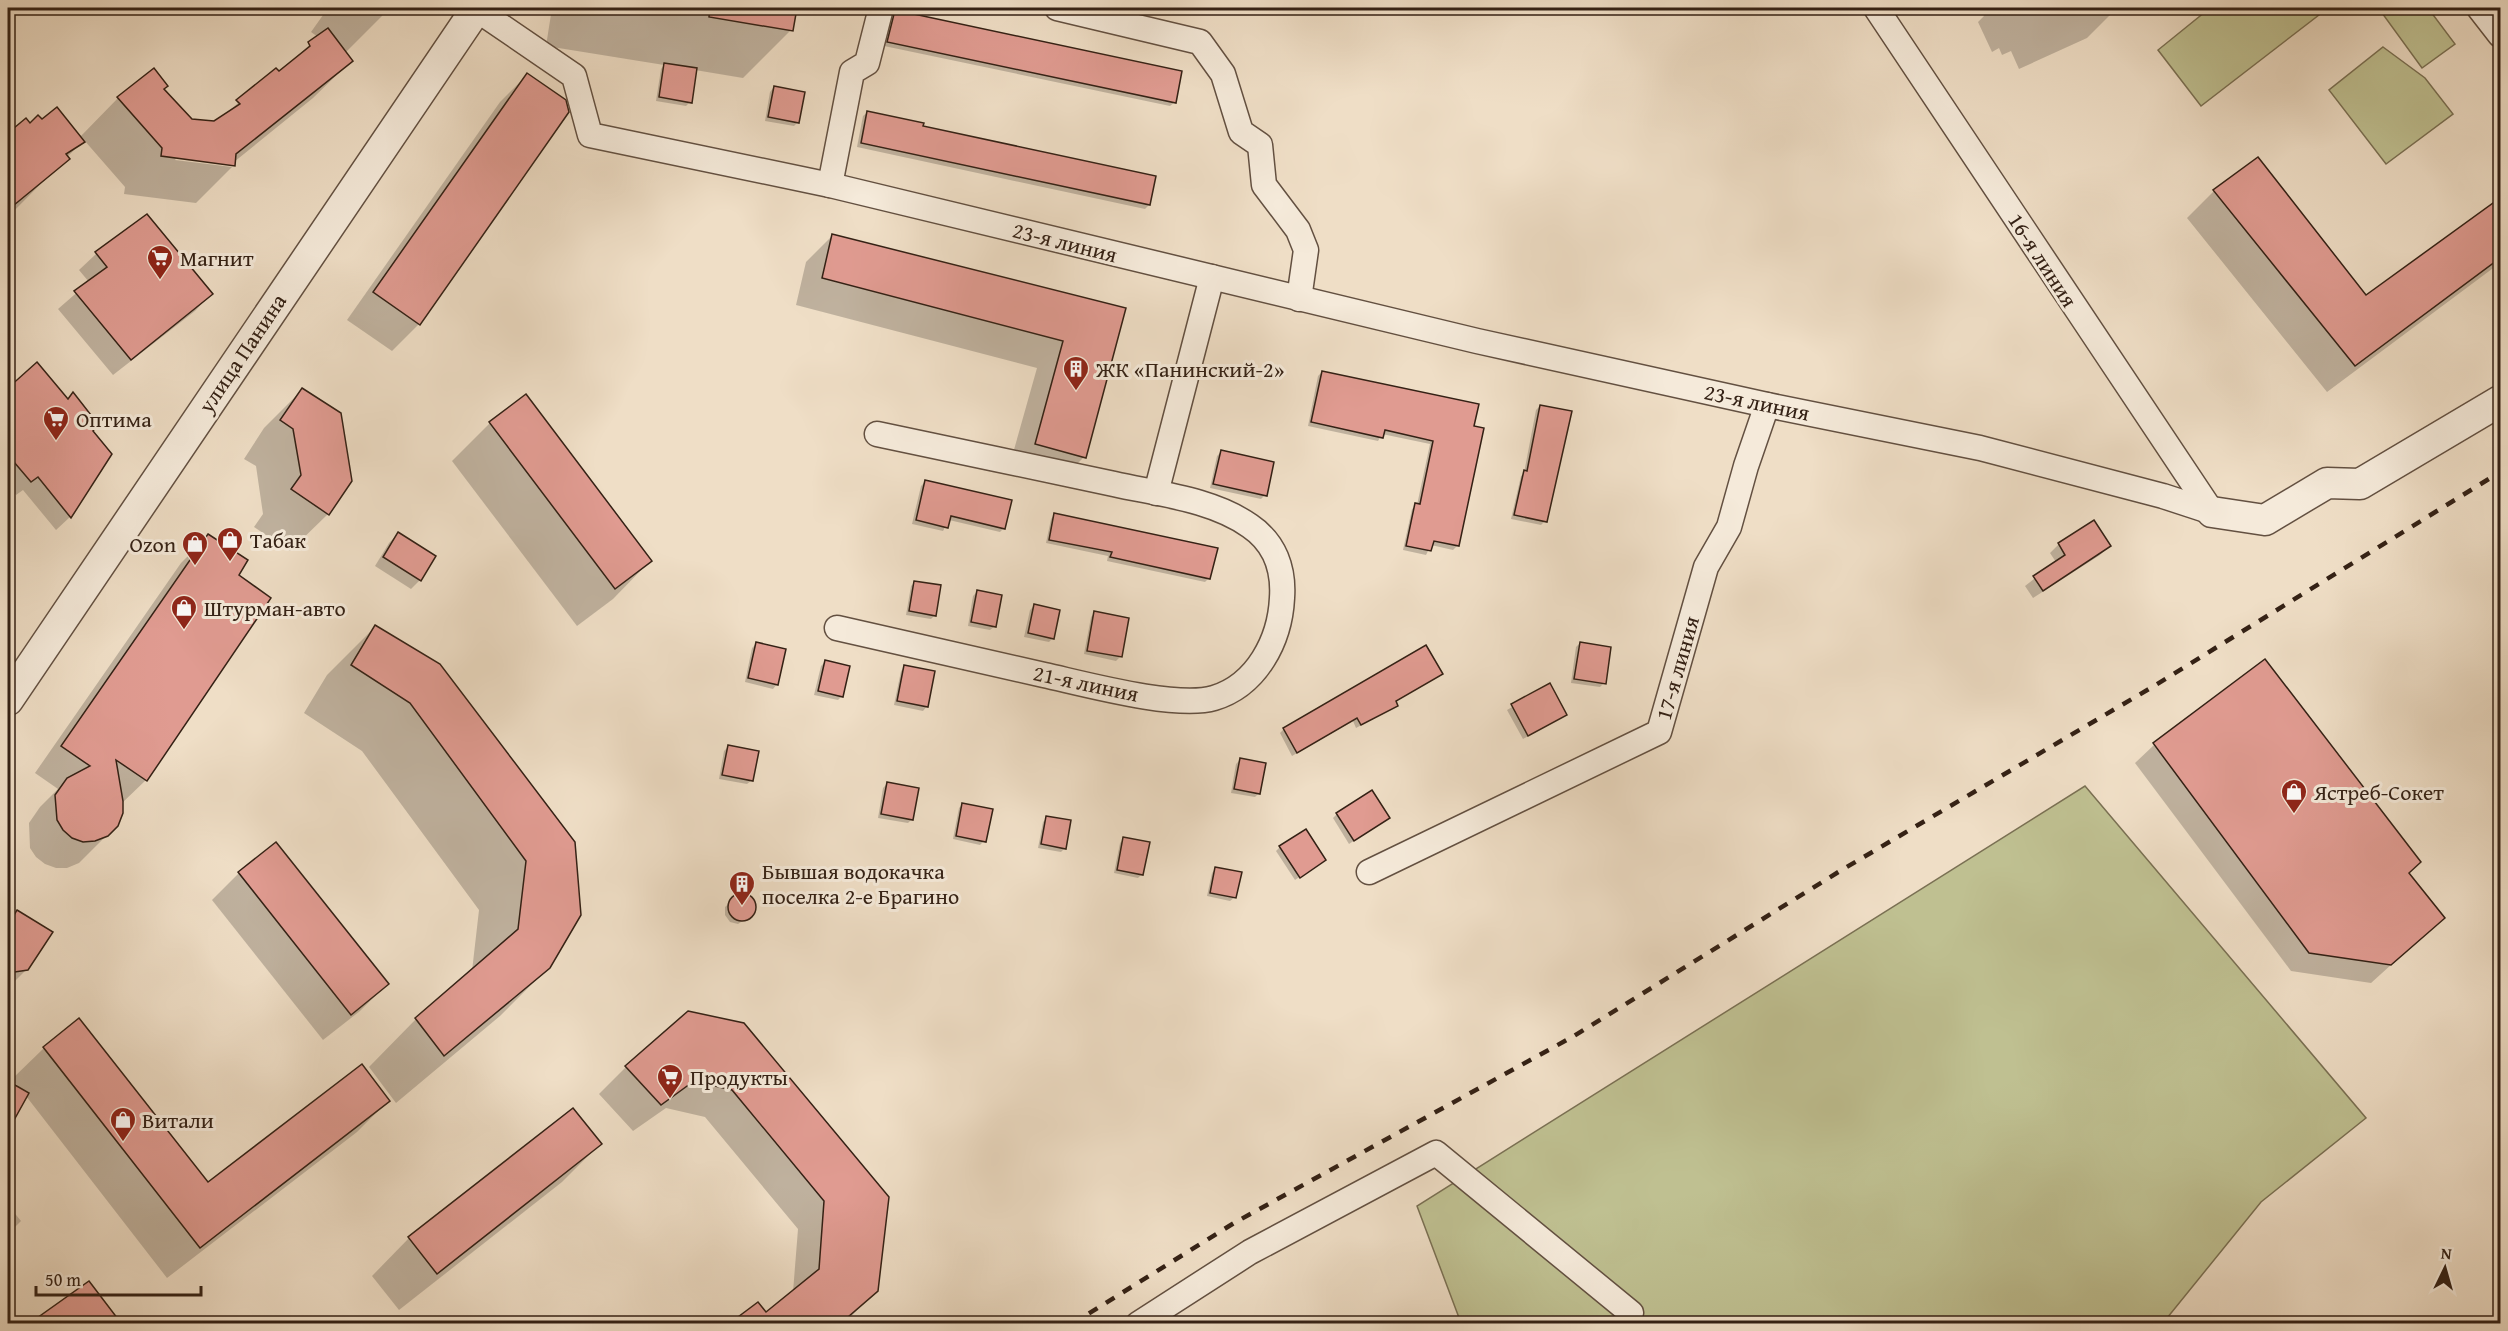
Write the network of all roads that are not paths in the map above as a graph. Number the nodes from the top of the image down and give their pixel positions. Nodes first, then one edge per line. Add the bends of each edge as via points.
1 (476, 8) edge
2 (881, 8) edge
3 (1057, 8) edge
4 (1876, 8) edge
5 (2479, 8) edge
6 (2500, 35) edge
7 (830, 185) junction
8 (1212, 277) junction
9 (1299, 299) junction
10 (2500, 400) edge
11 (1767, 405) junction
12 (877, 434) dead end
13 (1156, 493) junction
14 (2212, 512) junction
15 (837, 628) dead end
16 (8, 700) edge
17 (1369, 872) dead end
18 (1631, 1314) dead end
19 (1138, 1323) edge

1 - 7 street, 23-я линия via 574,76 590,135
1 - 16 street, улица Панина
2 - 7 street via 867,63 852,72
3 - 9 street via 1200,42 1223,74 1241,132 1260,145 1264,185 1298,230 1306,250
4 - 14 street, 16-я линия
5 - 6 street
7 - 8 street, 23-я линия
8 - 9 street, 23-я линия
8 - 13 street
9 - 11 street, 23-я линия
10 - 14 street via 2360,484 2327,483 2265,520
11 - 14 street, 23-я линия via 1980,447
11 - 17 street, 17-я линия via 1729,527 1706,567 1659,732
12 - 13 street
13 - 15 street, 21-я линия via 1210,507 1248,524 1263,536 1279,564 1283,579 1279,630 1266,657 1230,692 1213,699 1198,699 1110,690
18 - 19 street via 1436,1153 1250,1252

